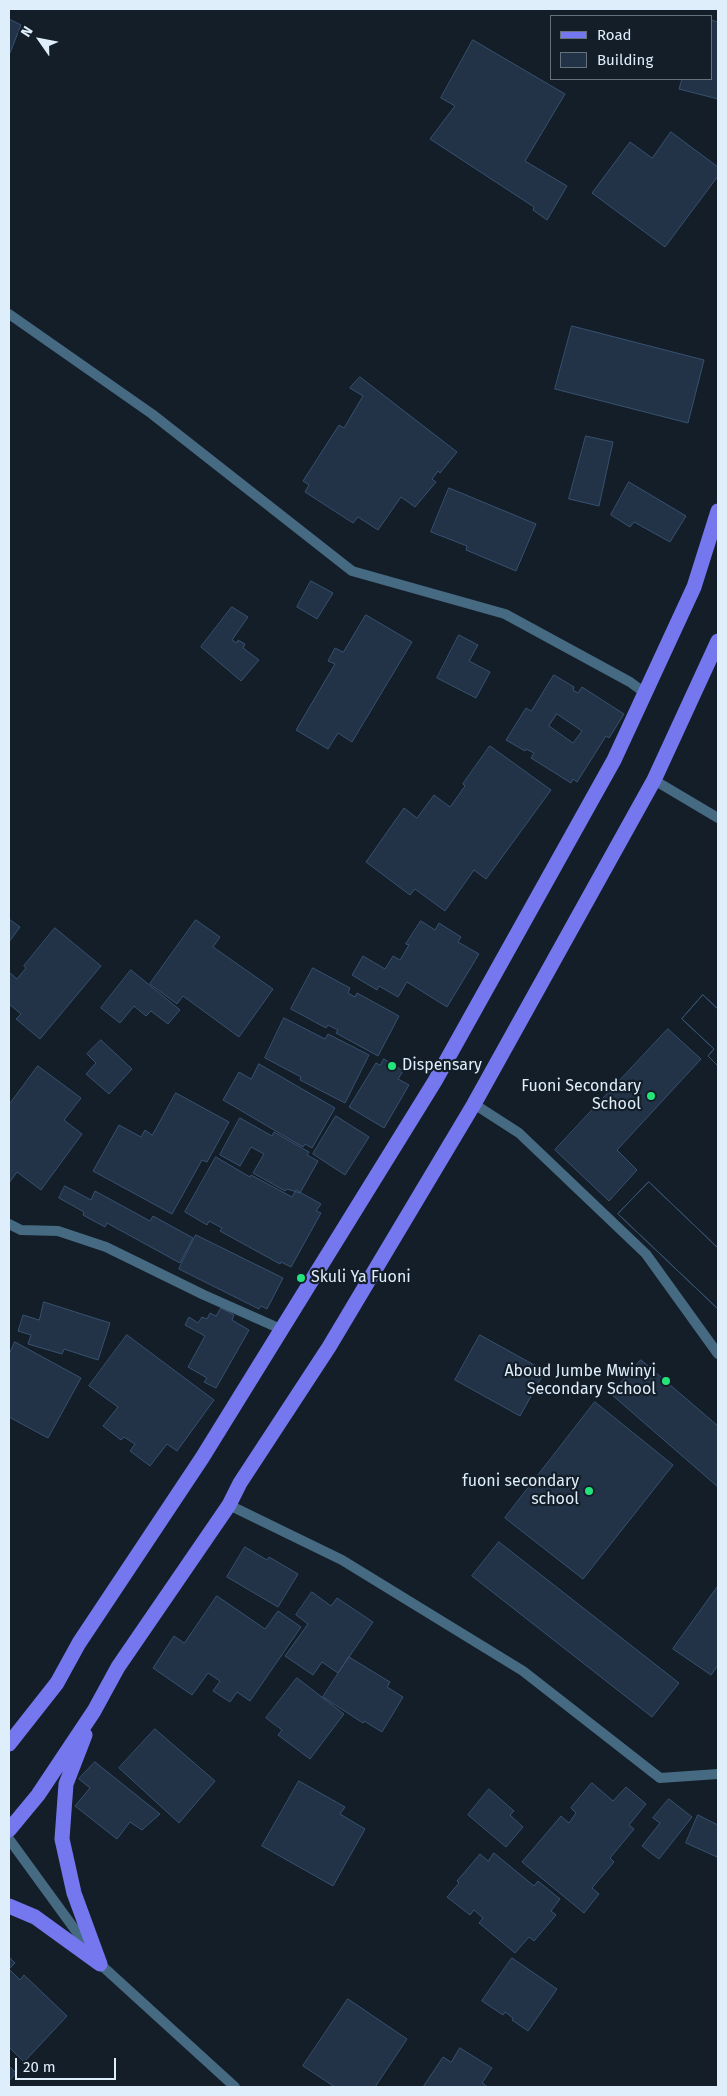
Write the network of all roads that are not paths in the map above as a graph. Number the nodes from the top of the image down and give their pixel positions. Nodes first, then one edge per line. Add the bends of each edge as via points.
1 (9, 314) edge
2 (718, 511) edge
3 (718, 642) edge
4 (644, 693) junction
5 (654, 780) junction
6 (718, 818) edge
7 (474, 1104) junction
8 (9, 1224) edge
9 (283, 1330) junction
10 (718, 1354) edge
11 (229, 1505) junction
12 (94, 1710) junction
13 (9, 1744) edge
14 (718, 1774) edge
15 (9, 1830) edge
16 (9, 1839) edge
17 (9, 1906) edge
18 (100, 1964) junction
19 (235, 2087) edge

1 - 4 street via 152,414 352,571 505,614 630,682
2 - 4 main road via 694,587
3 - 5 main road
4 - 9 main road via 614,760 435,1081
5 - 6 street
5 - 7 main road
7 - 10 street via 519,1133 646,1254
7 - 11 main road via 329,1347
8 - 9 street via 21,1230 58,1231 106,1247
9 - 13 main road via 79,1643 57,1683
11 - 12 main road via 118,1667
11 - 14 street via 342,1560 523,1671 660,1778
12 - 15 main road via 38,1795
12 - 18 main road via 66,1784 62,1839 74,1893
16 - 18 street
17 - 18 main road via 34,1916
18 - 19 street

